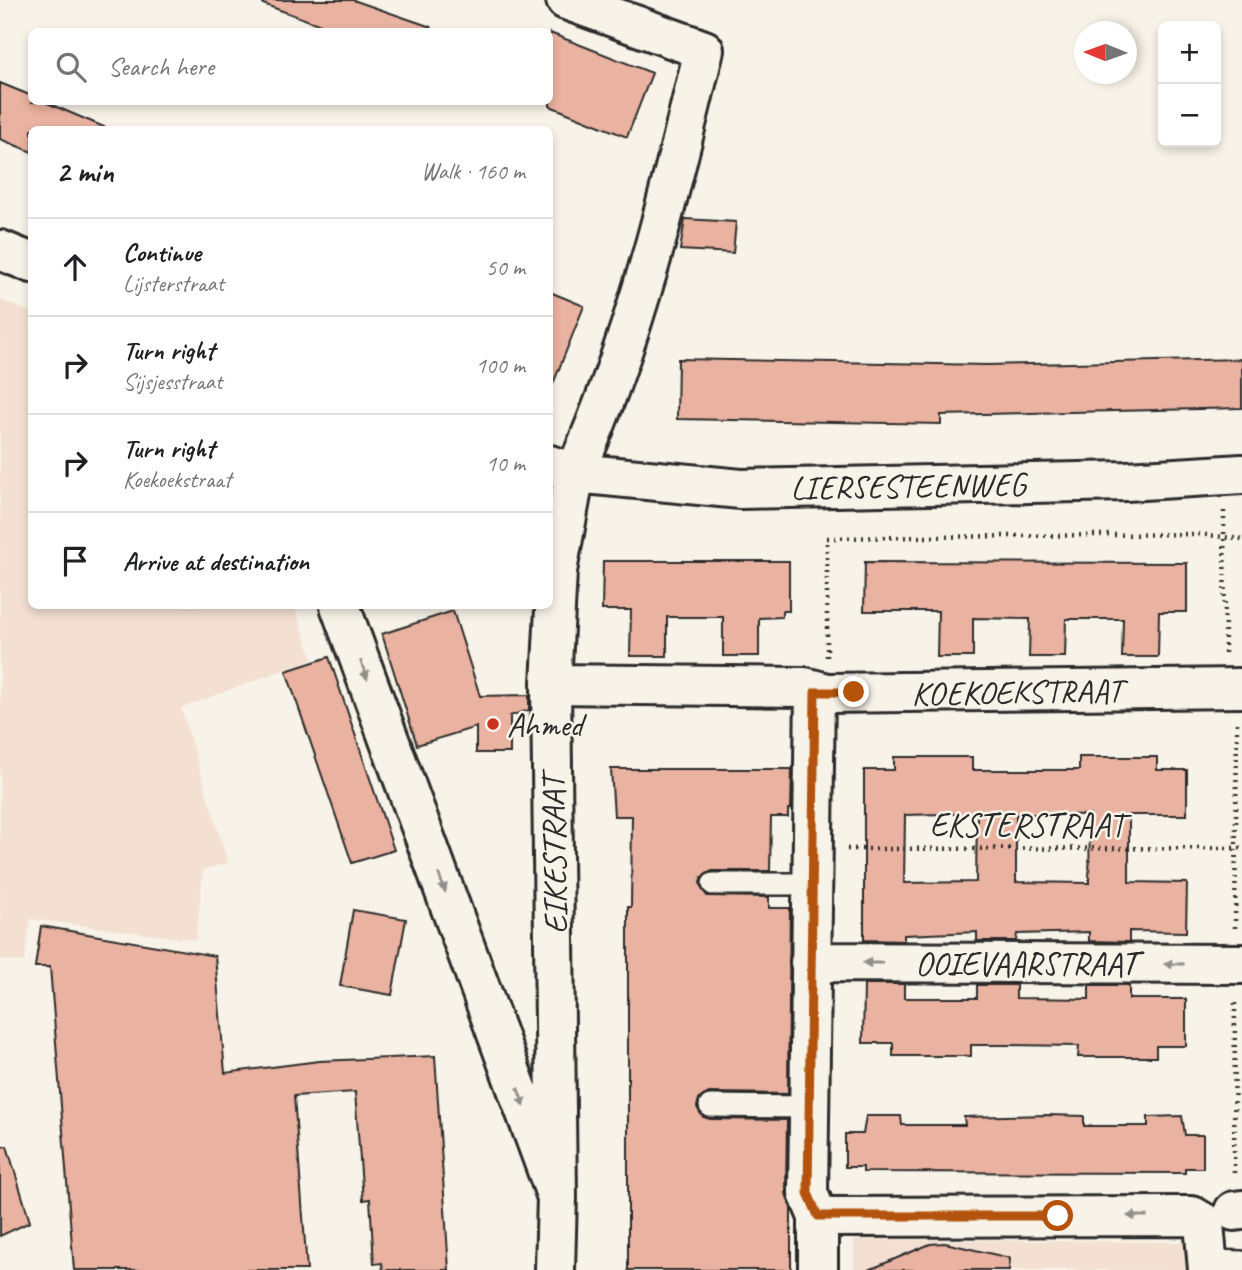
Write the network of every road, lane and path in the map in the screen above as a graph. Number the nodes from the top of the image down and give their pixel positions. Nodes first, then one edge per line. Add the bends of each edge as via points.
1 (566, 0) edge
2 (0, 250) edge
3 (28, 261) edge
4 (562, 469) edge
5 (1232, 474) edge
6 (1226, 539) junction
7 (1242, 539) edge
8 (341, 609) edge
9 (551, 684) junction
10 (1237, 688) edge
11 (821, 693) junction
12 (1235, 848) junction
13 (1242, 848) edge
14 (811, 867) junction
15 (713, 884) dead end
16 (810, 962) junction
17 (1238, 964) edge
18 (710, 1106) dead end
19 (809, 1107) junction
20 (557, 1196) junction
21 (1227, 1215) edge
22 (818, 1216) junction
23 (1220, 1264) edge
24 (555, 1270) edge
25 (818, 1270) edge

1 - 4 street via 704,50 665,211 597,422
2 - 3 street
4 - 5 street, LIERSESTEENWEG via 741,489 1126,481
4 - 9 street, EIKESTRAAT
5 - 6 path
6 - 7 path
6 - 10 path via 1225,657
6 - 11 path via 1197,534 827,538
8 -> 20 street, EIKESTRAAT
9 - 11 street, KOEKOEKSTRAAT via 804,687
9 - 20 street, EIKESTRAAT
10 - 11 street, KOEKOEKSTRAAT
10 - 12 path
11 - 14 street
12 - 13 path, EKSTERSTRAAT
12 - 14 path, EKSTERSTRAAT
12 - 17 path
14 - 15 lane
14 - 16 street
17 -> 16 street, OOIEVAARSTRAAT
16 - 19 street
17 - 21 path
18 - 19 lane
19 - 22 street via 808,1193
20 - 24 street, EIKESTRAAT
21 -> 22 street
21 - 23 street
22 - 25 street

